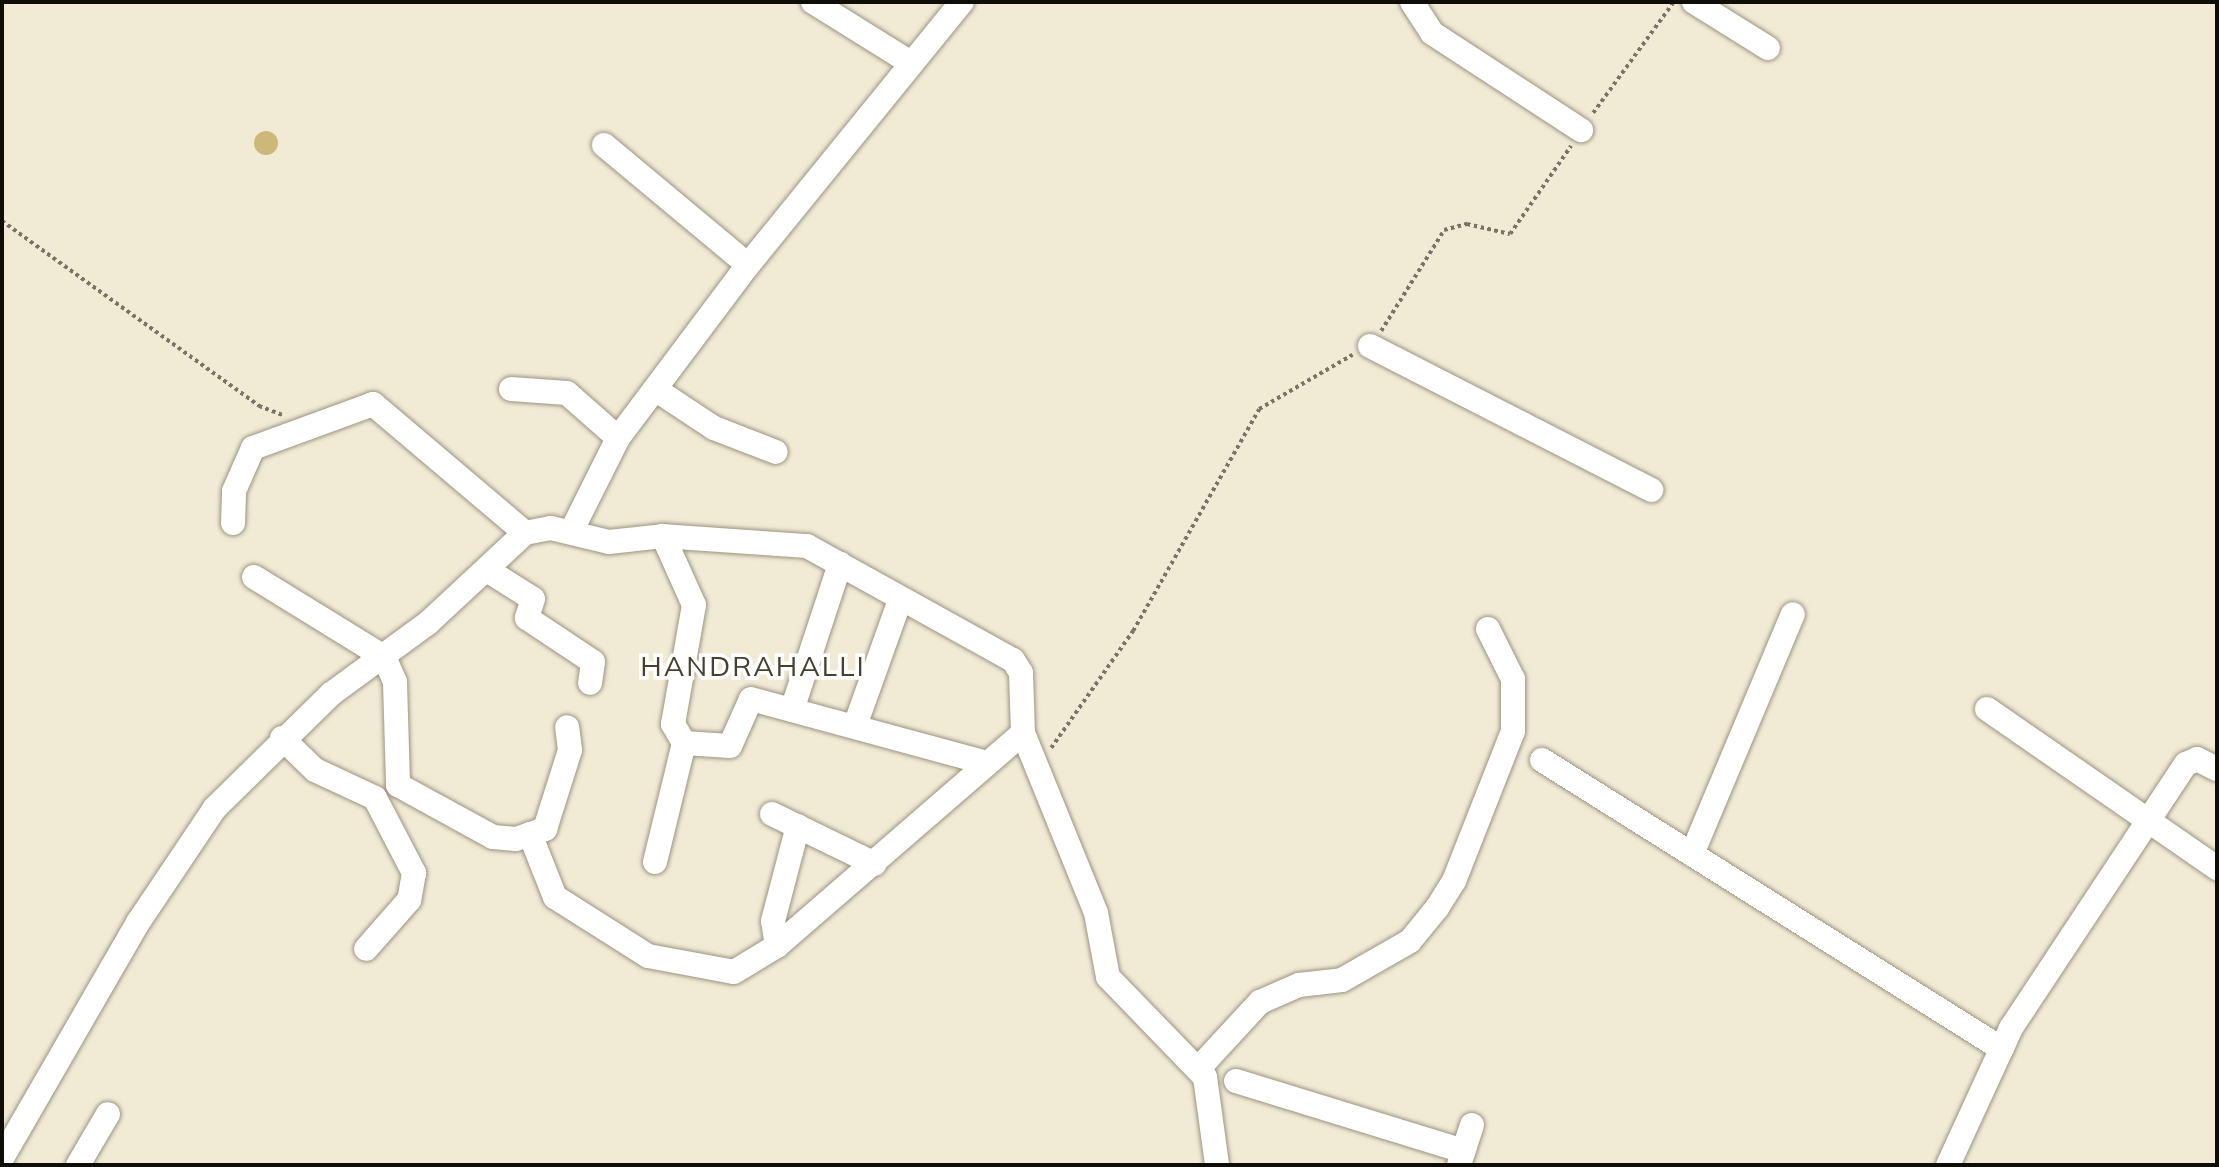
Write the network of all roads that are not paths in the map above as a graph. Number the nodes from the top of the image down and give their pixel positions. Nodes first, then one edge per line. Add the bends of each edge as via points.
1 (813, 2) edge
2 (962, 2) edge
3 (1412, 2) edge
4 (1694, 2) edge
5 (1768, 48) dead end
6 (911, 63) junction
7 (1581, 130) road end
8 (604, 145) dead end
9 (748, 265) junction
10 (1370, 346) road end
11 (511, 389) dead end
12 (655, 389) junction
13 (618, 438) junction
14 (776, 452) dead end
15 (1651, 490) dead end
16 (233, 523) dead end
17 (572, 530) junction
18 (525, 533) junction
19 (663, 536) junction
20 (840, 564) junction
21 (487, 570) junction
22 (254, 577) dead end
23 (900, 600) junction
24 (1793, 614) dead end
25 (1488, 629) dead end
26 (384, 657) junction
27 (590, 683) dead end
28 (1987, 709) dead end
29 (792, 710) junction
30 (856, 723) junction
31 (567, 727) dead end
32 (1023, 733) junction
33 (282, 738) junction
34 (684, 743) junction
35 (1542, 760) dead end
36 (983, 762) junction
37 (2217, 769) edge
38 (772, 814) dead end
39 (2149, 821) junction
40 (798, 826) junction
41 (530, 834) junction
42 (1692, 854) junction
43 (655, 862) dead end
44 (875, 864) junction
45 (2217, 868) edge
46 (778, 946) junction
47 (366, 949) dead end
48 (2002, 1049) junction
49 (1199, 1068) junction
50 (1236, 1081) dead end
51 (108, 1114) dead end
52 (1472, 1125) dead end
53 (2, 1158) edge
54 (1461, 1158) edge
55 (78, 1165) edge
56 (1217, 1165) edge
57 (1948, 1165) edge

1 - 6 street
2 - 6 street
3 - 7 street via 1432,33
4 - 5 street
6 - 9 street
8 - 9 street
9 - 12 street
10 - 15 street
11 - 13 street via 567,393
12 - 13 street
12 - 14 street via 715,428
13 - 17 street
16 - 18 street via 234,491 248,453 307,424 362,405 384,408
17 - 18 street
17 - 19 street via 609,542
18 - 21 street
19 - 20 street via 792,542
19 - 34 street via 694,605 673,724
20 - 23 street
20 - 29 street
21 - 26 street
21 - 27 street via 533,599 527,618 593,663
22 - 26 street
23 - 30 street
23 - 32 street via 1013,660 1021,673
24 - 42 street
25 - 49 street via 1513,679 1513,731 1454,881 1437,908 1410,941 1342,980 1299,985 1260,1002
26 - 33 street
26 - 41 street via 395,682 398,785 493,837
28 - 39 street
29 - 30 street
29 - 34 street via 748,699 730,746
30 - 36 street
31 - 41 street via 570,750 555,807 545,829
32 - 36 street
32 - 49 street via 1096,913 1108,977
33 - 47 street via 308,765 375,798 414,873 409,900
33 - 53 street via 215,808 139,921
34 - 43 street
35 - 42 street
36 - 44 street
37 - 39 street via 2197,759 2186,764
38 - 40 street
39 - 45 street
39 - 48 street
40 - 44 street
40 - 46 street via 773,921
41 - 46 street via 555,897 648,956 720,974 751,965
42 - 48 street
44 - 46 street
48 - 57 street
49 - 56 street
50 - 54 street
51 - 55 street
52 - 54 street

